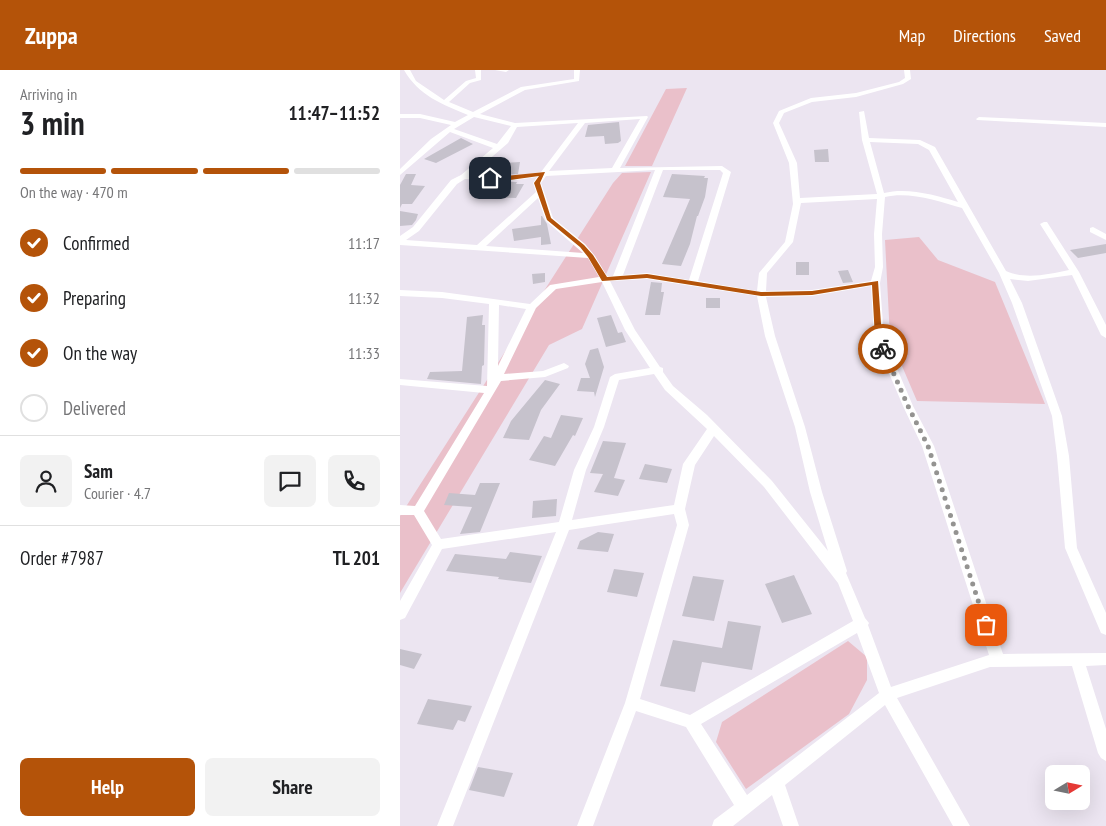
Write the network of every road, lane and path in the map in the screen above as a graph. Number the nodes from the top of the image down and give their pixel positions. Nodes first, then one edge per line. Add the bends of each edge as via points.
1 (407, 70) edge
2 (481, 70) edge
3 (498, 70) edge
4 (506, 70) edge
5 (577, 70) edge
6 (907, 70) edge
7 (400, 76) edge
8 (445, 102) junction
9 (862, 112) dead end
10 (475, 114) junction
11 (400, 116) edge
12 (979, 119) dead end
13 (583, 121) junction
14 (456, 124) junction
15 (516, 125) junction
16 (1106, 125) edge
17 (449, 129) junction
18 (866, 140) junction
19 (498, 147) junction
20 (660, 168) junction
21 (615, 170) junction
22 (400, 173) edge
23 (543, 174) junction
24 (464, 177) junction
25 (540, 192) junction
26 (881, 196) junction
27 (797, 201) junction
28 (963, 206) junction
29 (1044, 224) dead end
30 (400, 228) edge
31 (416, 229) junction
32 (1093, 230) dead end
33 (1106, 237) edge
34 (400, 241) edge
35 (479, 248) junction
36 (591, 256) junction
37 (1075, 272) junction
38 (1003, 273) junction
39 (611, 279) junction
40 (693, 282) junction
41 (875, 283) junction
42 (400, 293) edge
43 (761, 294) junction
44 (494, 302) junction
45 (532, 307) junction
46 (1106, 335) edge
47 (564, 366) dead end
48 (659, 370) junction
49 (400, 382) edge
50 (494, 384) junction
51 (713, 428) junction
52 (679, 509) junction
53 (400, 510) edge
54 (418, 511) junction
55 (564, 527) junction
56 (438, 545) junction
57 (844, 580) junction
58 (400, 614) edge
59 (862, 623) junction
60 (1106, 629) edge
61 (1076, 659) junction
62 (1106, 659) edge
63 (998, 660) junction
64 (888, 695) junction
65 (632, 703) junction
66 (691, 722) junction
67 (1106, 753) edge
68 (776, 783) junction
69 (744, 805) junction
70 (445, 826) edge
71 (585, 826) edge
72 (720, 826) edge
73 (791, 826) edge
74 (962, 826) edge

1 - 7 street
1 - 8 street via 417,84
2 - 8 street via 479,79 468,82
3 - 4 street
5 - 10 street via 577,80 522,88
6 - 27 street via 908,79 901,83 856,95 810,100 781,112 776,123 793,163
8 - 10 street
9 - 18 street
10 - 14 street
10 - 15 street
11 - 14 street via 420,116
12 - 16 street
13 - 15 street
13 - 21 street via 645,117
13 - 23 street
14 - 17 street
15 - 19 street
17 - 19 street
17 - 22 street
18 - 26 street
18 - 28 street via 920,142 932,150
19 - 24 street
20 - 21 street
20 - 39 street
20 - 40 street via 719,167 727,172
21 - 23 street
23 - 24 street via 510,178
23 - 25 street via 537,183
24 - 31 street via 454,182
25 - 35 street
25 - 36 street via 549,219
26 - 27 street
26 - 28 street via 896,192
26 - 41 street via 879,267
27 - 43 street via 789,242 763,273
28 - 38 street
29 - 37 street
30 - 31 street
31 - 34 street
32 - 33 street
34 - 35 street
35 - 36 street
36 - 39 street
37 - 38 street via 1021,279
37 - 46 street
38 - 60 street via 1057,416 1071,548
39 - 40 street via 647,276
39 - 45 street via 553,287
39 - 48 street via 630,330
40 - 43 street
41 - 43 street via 812,293
41 - 63 street via 879,338 928,446
42 - 44 street via 442,294
43 - 57 street via 770,336
44 - 45 street
44 - 50 street
45 - 50 street
47 - 50 street via 545,374
48 - 51 street via 669,388
48 - 55 street via 615,377 599,427 580,470
49 - 50 street
50 - 54 street
51 - 52 street via 690,464
51 - 57 street via 768,484
52 - 55 street
52 - 65 street via 683,526
53 - 54 street
54 - 56 street
55 - 56 street
55 - 70 street
56 - 58 street
57 - 59 street
59 - 64 street
59 - 66 street
61 - 62 street
61 - 63 street
61 - 67 street
63 - 64 street
64 - 68 street
64 - 74 street
65 - 66 street
65 - 71 street
66 - 69 street
68 - 69 street
68 - 73 street
69 - 72 street

